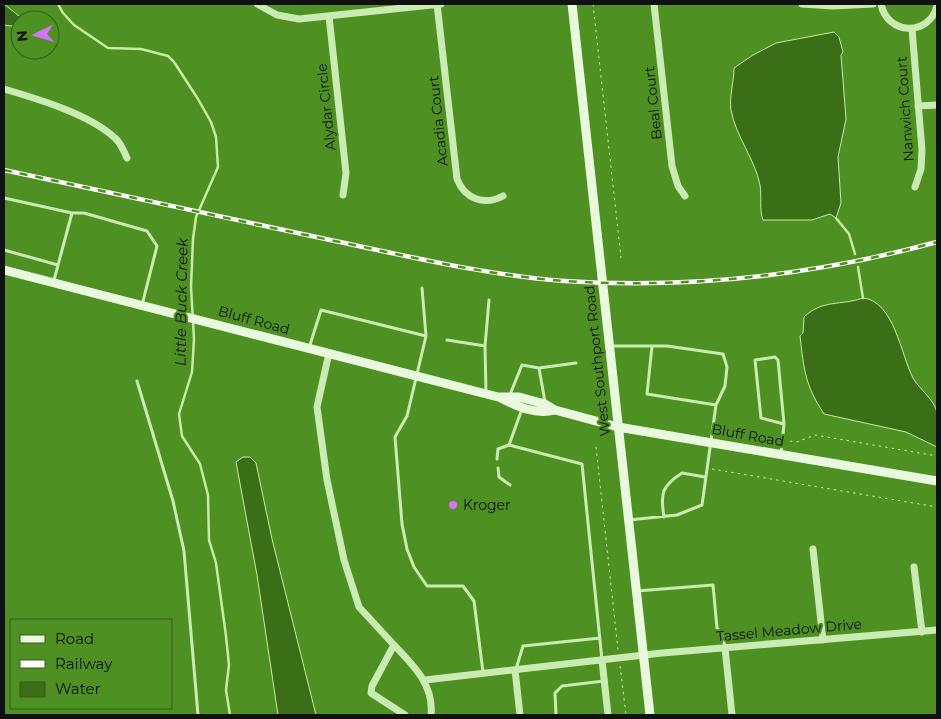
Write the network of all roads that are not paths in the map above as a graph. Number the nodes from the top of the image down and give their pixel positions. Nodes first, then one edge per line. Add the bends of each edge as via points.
1 (258, 4) edge
2 (437, 4) edge
3 (441, 4) edge
4 (572, 4) edge
5 (654, 4) edge
6 (802, 4) edge
7 (873, 4) edge
8 (881, 4) edge
9 (937, 6) edge
10 (329, 16) junction
11 (912, 29) junction
12 (4, 89) edge
13 (937, 105) edge
14 (918, 106) junction
15 (127, 158) dead end
16 (915, 187) dead end
17 (343, 195) dead end
18 (503, 196) dead end
19 (685, 196) dead end
20 (4, 198) edge
21 (72, 213) junction
22 (4, 250) edge
23 (58, 265) junction
24 (4, 270) edge
25 (54, 283) junction
26 (422, 288) dead end
27 (489, 300) dead end
28 (142, 305) junction
29 (426, 336) junction
30 (447, 340) dead end
31 (485, 346) junction
32 (609, 346) junction
33 (652, 346) junction
34 (309, 348) junction
35 (328, 353) junction
36 (576, 363) dead end
37 (539, 368) junction
38 (417, 376) junction
39 (137, 381) dead end
40 (486, 394) junction
41 (498, 397) junction
42 (509, 397) junction
43 (545, 404) junction
44 (716, 405) junction
45 (522, 408) junction
46 (555, 410) junction
47 (784, 424) junction
48 (618, 427) junction
49 (712, 443) junction
50 (509, 445) junction
51 (781, 455) junction
52 (497, 459) dead end
53 (498, 468) dead end
54 (705, 477) junction
55 (937, 481) edge
56 (510, 485) dead end
57 (664, 516) junction
58 (628, 520) junction
59 (813, 549) dead end
60 (914, 567) dead end
61 (636, 591) junction
62 (937, 630) edge
63 (922, 632) junction
64 (600, 638) junction
65 (823, 640) junction
66 (394, 645) junction
67 (725, 648) junction
68 (644, 655) junction
69 (602, 660) junction
70 (515, 670) junction
71 (483, 674) junction
72 (425, 680) junction
73 (604, 680) junction
74 (198, 715) edge
75 (405, 715) edge
76 (431, 715) edge
77 (520, 715) edge
78 (556, 715) edge
79 (608, 715) edge
80 (650, 715) edge
81 (732, 715) edge

1 - 10 street via 288,18
2 - 3 street
2 - 10 street
2 - 18 street, Acadia Court via 457,179 463,189 476,199 490,201
4 - 32 main road, West Southport Road
5 - 19 street, Beal Court via 672,166
6 - 7 street
8 - 11 street via 891,22 901,28
9 - 11 street via 927,23
10 - 17 street, Alydar Circle via 346,173
11 - 14 street, Nanwich Court
12 - 15 street via 50,104 100,127 117,140
13 - 14 street
14 - 16 street, Nanwich Court via 922,158
20 - 21 lane
21 - 23 lane
21 - 28 lane via 84,213 148,231 157,246
22 - 23 lane
23 - 25 lane
24 - 25 main road, Bluff Road
25 - 28 main road, Bluff Road
26 - 29 lane
27 - 31 lane
28 - 34 main road, Bluff Road
29 - 34 lane via 321,310
29 - 38 lane
30 - 31 lane
31 - 40 lane
32 - 33 lane
32 - 48 main road, West Southport Road
33 - 44 lane via 647,394
33 - 44 lane via 723,354 728,367 725,386
34 - 35 main road, Bluff Road
35 - 38 main road, Bluff Road
35 - 66 street via 316,407 344,560 359,607
36 - 37 lane
37 - 42 lane via 522,365
37 - 43 lane
38 - 40 main road, Bluff Road
38 - 71 lane via 408,416 395,437 407,549 427,586 463,586 474,601
39 - 74 lane via 173,501 184,551
40 - 41 main road, Bluff Road
41 - 42 main road, Bluff Road
41 - 45 main road, Bluff Road
42 - 43 main road, Bluff Road
43 - 46 main road, Bluff Road
44 - 49 lane
45 - 46 main road, Bluff Road via 545,413
45 - 50 lane
46 - 48 main road, Bluff Road
47 - 47 lane via 778,360 755,360 761,418
47 - 51 lane
48 - 49 main road, Bluff Road
48 - 58 main road, West Southport Road
49 - 51 main road, Bluff Road
49 - 54 lane
50 - 52 lane via 498,449
50 - 64 lane via 582,464
51 - 55 main road, Bluff Road
53 - 56 lane via 499,477
54 - 57 lane via 702,505 677,515
54 - 57 lane via 682,473 672,479 663,490 661,499
57 - 58 lane
58 - 61 main road, West Southport Road
59 - 65 street
60 - 63 street
61 - 67 lane via 713,586 717,628 723,636
61 - 68 main road, West Southport Road
62 - 63 street, Tassel Meadow Drive
63 - 65 street, Tassel Meadow Drive
64 - 69 lane
64 - 70 lane via 523,646
65 - 67 street, Tassel Meadow Drive
66 - 72 street
66 - 75 street via 371,693
67 - 68 street, Tassel Meadow Drive
67 - 81 street
68 - 69 street, Tassel Meadow Drive
68 - 80 main road, West Southport Road
69 - 70 street, Tassel Meadow Drive
69 - 73 street
70 - 71 street, Tassel Meadow Drive
70 - 77 street
71 - 72 street, Tassel Meadow Drive
72 - 76 street via 431,700
73 - 78 lane via 562,686 555,693
73 - 79 street

